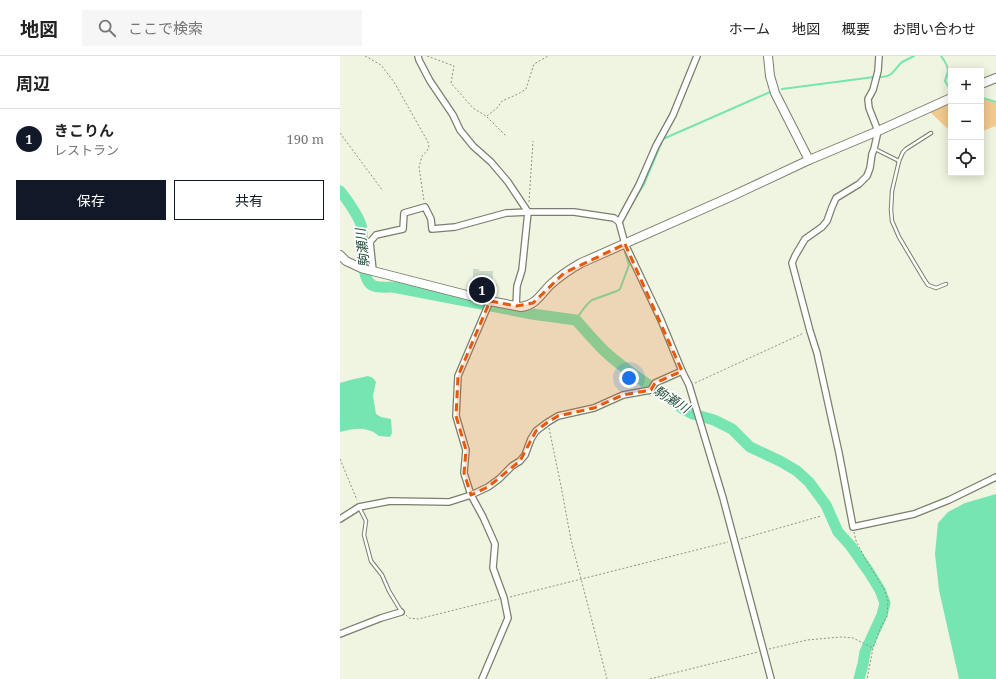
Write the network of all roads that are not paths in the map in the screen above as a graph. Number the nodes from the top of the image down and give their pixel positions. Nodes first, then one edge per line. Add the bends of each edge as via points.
1 (418, 56) edge
2 (697, 56) edge
3 (768, 56) edge
4 (879, 56) edge
5 (996, 78) edge
6 (984, 83) edge
7 (948, 99) edge
8 (878, 131) junction
9 (931, 133) dead end
10 (874, 149) junction
11 (809, 160) junction
12 (899, 161) junction
13 (528, 212) junction
14 (619, 222) junction
15 (625, 244) junction
16 (340, 255) edge
17 (371, 270) junction
18 (946, 284) dead end
19 (490, 301) junction
20 (516, 306) junction
21 (682, 371) junction
22 (996, 477) edge
23 (471, 495) junction
24 (359, 507) junction
25 (340, 519) edge
26 (401, 612) joint
27 (340, 634) edge
28 (482, 679) edge
29 (771, 679) edge

1 - 13 street via 460,130 473,146 492,162
2 - 14 street via 673,115
3 - 11 street via 775,92
4 - 8 street via 877,76 868,102
5 - 6 street
7 - 8 street
8 - 10 street
8 - 11 street
9 - 12 lane via 906,149
10 - 12 lane
10 - 22 street via 867,176 836,198 827,221 805,239 792,263 817,353 854,527 914,514
11 - 15 street
12 - 18 lane via 892,191 892,221 928,285 936,288
13 - 14 street via 574,212 614,218
13 - 17 street via 506,213 455,227 432,230 426,207 404,213 403,229 376,235 370,242
13 - 20 street
14 - 15 street
15 - 20 street via 564,273 533,303
15 - 21 street
16 - 17 street via 346,261
17 - 19 street
19 - 20 street
19 - 23 street via 458,376 456,416 466,450 464,473
21 - 23 street via 653,387 623,395 594,408 558,416 536,431 520,461 488,487
21 - 29 street via 700,419 723,498
23 - 24 street via 449,502 390,501
23 - 28 street via 495,544 494,568 508,618
24 - 25 street
24 - 26 lane via 366,521 364,535 371,561
26 - 27 street

